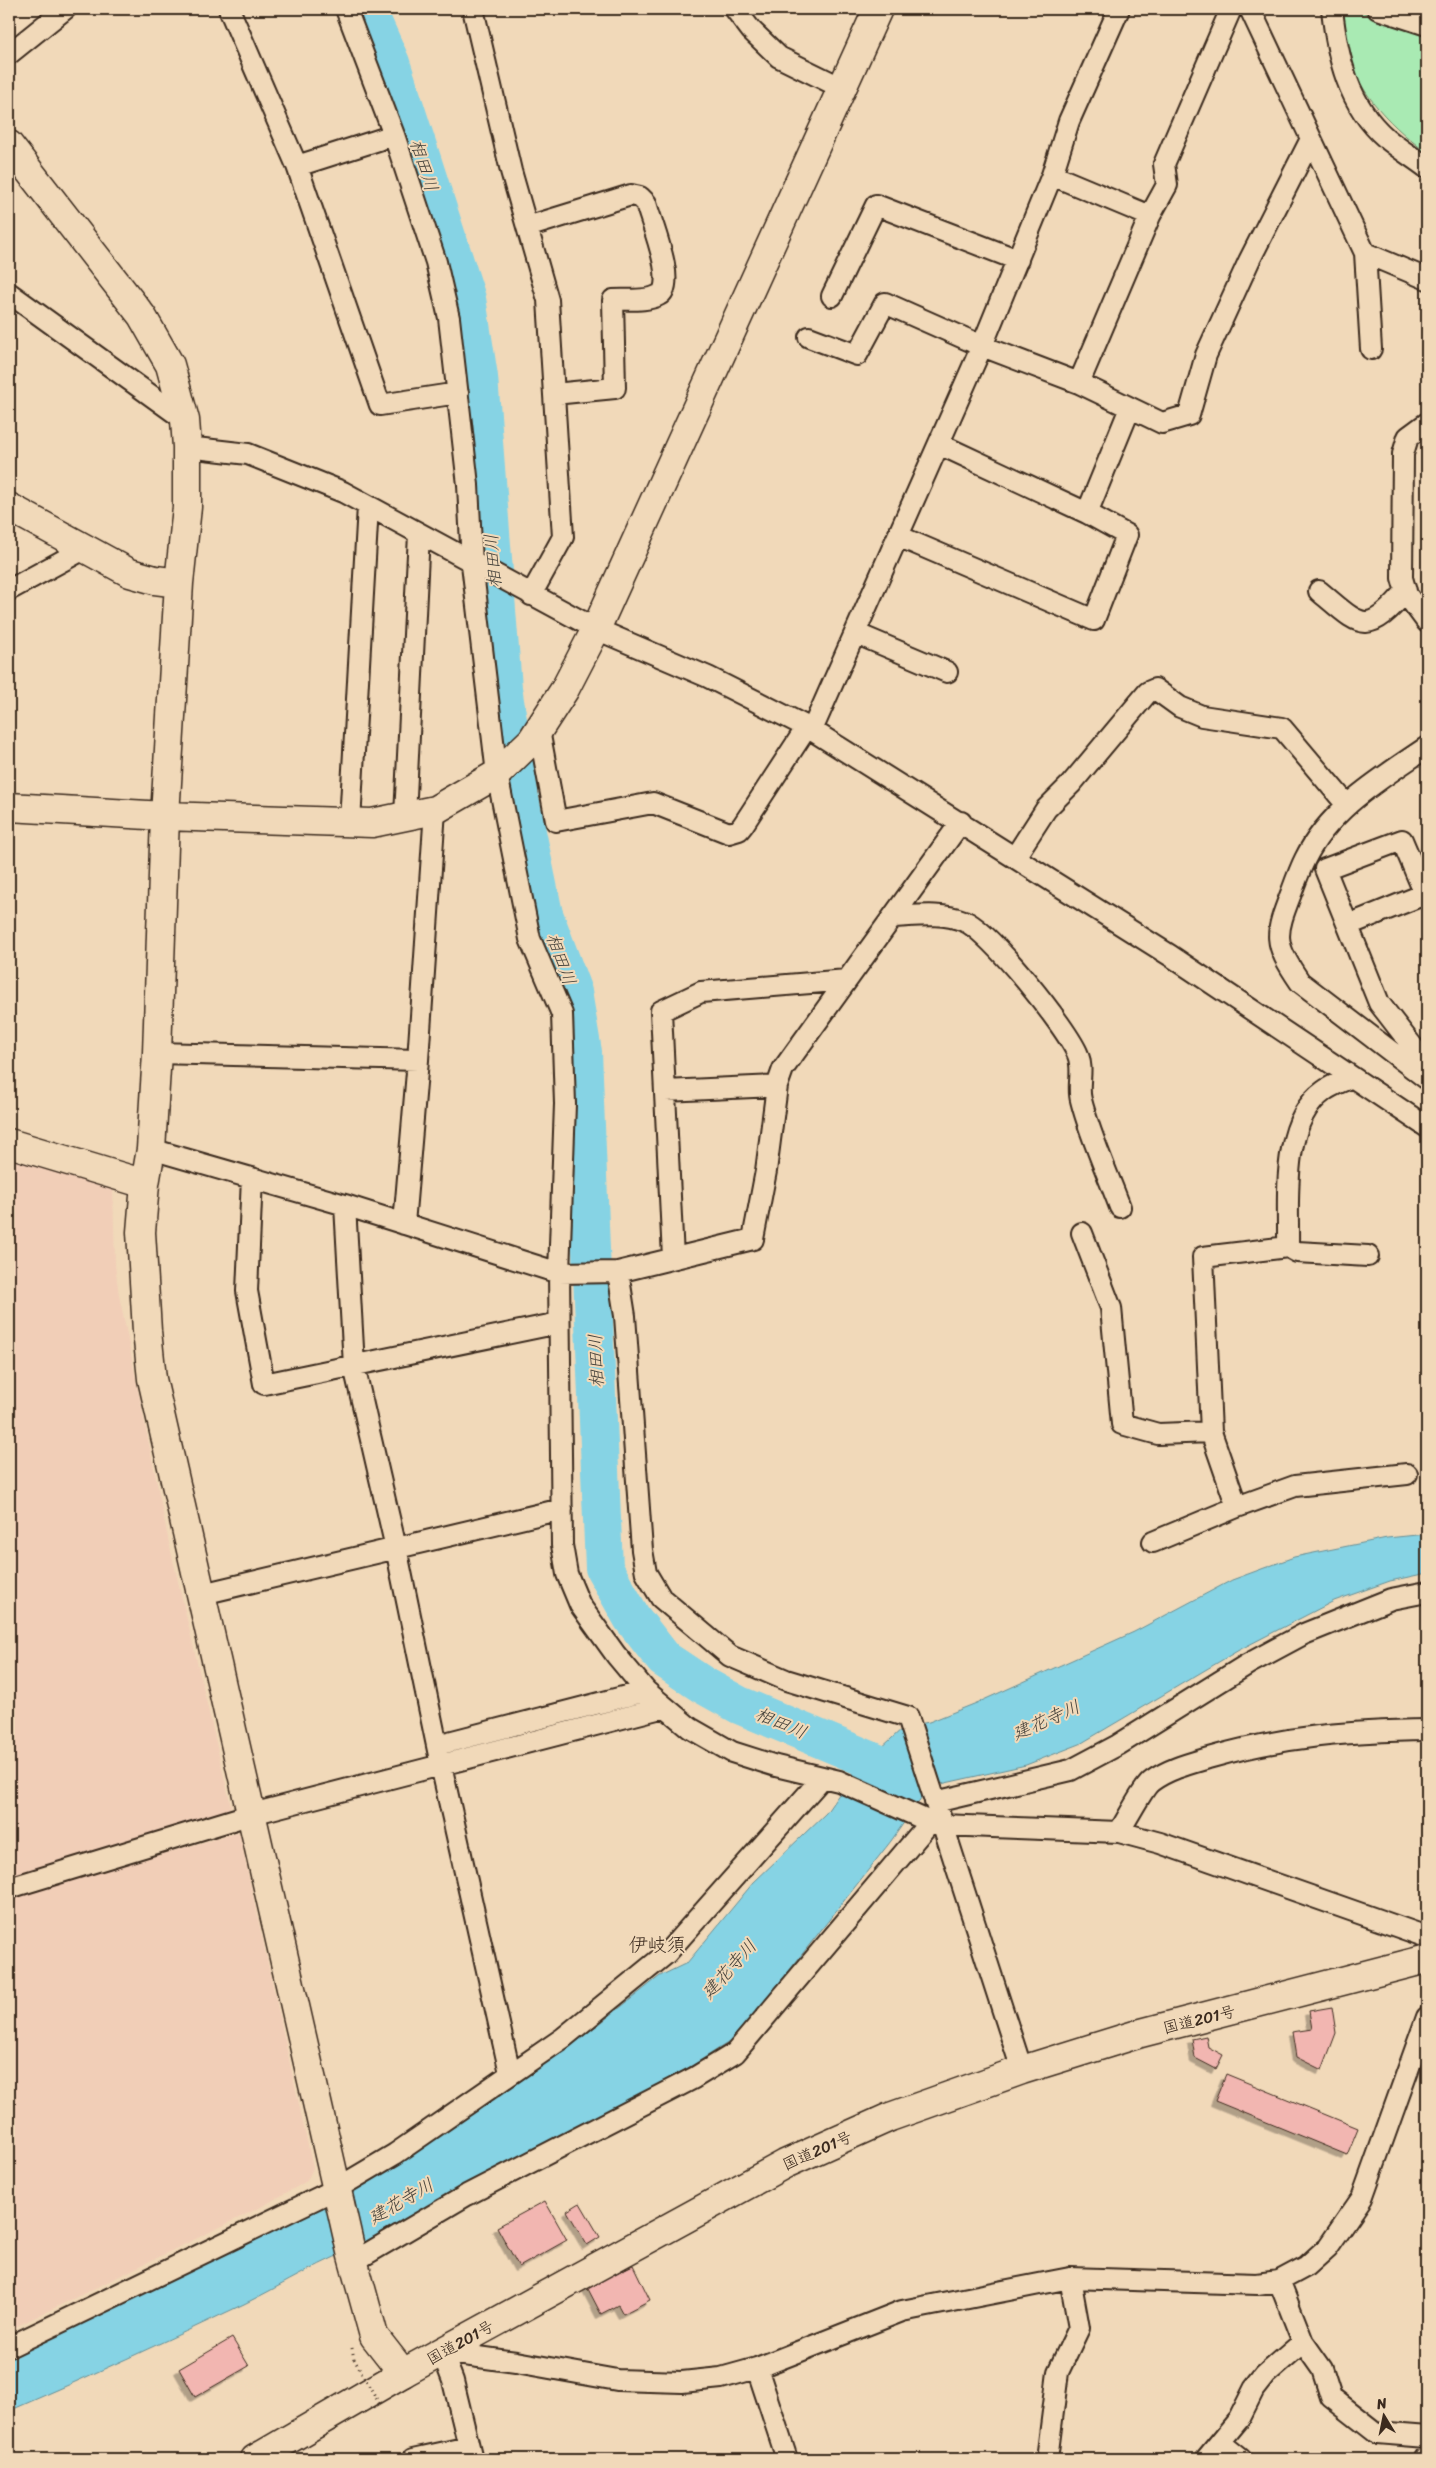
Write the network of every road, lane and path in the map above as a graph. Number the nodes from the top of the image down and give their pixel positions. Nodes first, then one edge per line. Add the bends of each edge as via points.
1 (64, 9) edge
2 (229, 9) edge
3 (346, 9) edge
4 (473, 9) edge
5 (735, 9) edge
6 (878, 9) edge
7 (1119, 9) edge
8 (1230, 9) edge
9 (1250, 9) edge
10 (1332, 9) edge
11 (1378, 9) edge
12 (1427, 25) edge
13 (9, 54) edge
14 (840, 87) junction
15 (394, 135) junction
16 (1311, 139) junction
17 (9, 145) edge
18 (297, 166) junction
19 (1427, 168) edge
20 (1052, 174) junction
21 (1150, 216) junction
22 (526, 227) junction
23 (1365, 253) junction
24 (1018, 260) junction
25 (1427, 279) edge
26 (9, 293) edge
27 (832, 296) dead end
28 (809, 337) dead end
29 (982, 346) junction
30 (1371, 349) dead end
31 (1079, 383) junction
32 (458, 393) junction
33 (554, 394) junction
34 (1130, 408) junction
35 (1427, 423) edge
36 (186, 433) junction
37 (939, 444) junction
38 (9, 506) edge
39 (368, 506) junction
40 (1087, 513) junction
41 (419, 534) junction
42 (898, 536) junction
43 (86, 548) junction
44 (476, 565) junction
45 (180, 584) junction
46 (9, 590) edge
47 (1406, 590) junction
48 (1319, 591) dead end
49 (531, 595) junction
50 (1427, 622) edge
51 (596, 629) junction
52 (855, 633) junction
53 (947, 672) dead end
54 (810, 728) junction
55 (536, 735) junction
56 (1427, 747) edge
57 (501, 771) junction
58 (1347, 805) junction
59 (9, 807) edge
60 (435, 810) junction
61 (165, 816) junction
62 (406, 816) junction
63 (350, 822) junction
64 (961, 822) junction
65 (1015, 857) junction
66 (1426, 897) edge
67 (893, 916) junction
68 (1348, 926) junction
69 (847, 980) junction
70 (157, 1053) junction
71 (418, 1060) junction
72 (1420, 1073) edge
73 (1351, 1077) junction
74 (776, 1086) junction
75 (665, 1091) junction
76 (1427, 1127) edge
77 (9, 1144) edge
78 (151, 1149) junction
79 (252, 1178) junction
80 (145, 1184) junction
81 (345, 1205) junction
82 (1120, 1207) dead end
83 (404, 1224) junction
84 (1082, 1233) dead end
85 (1288, 1247) junction
86 (1368, 1256) dead end
87 (673, 1258) junction
88 (618, 1272) junction
89 (559, 1273) junction
90 (559, 1324) junction
91 (354, 1366) junction
92 (1211, 1432) junction
93 (1407, 1474) dead end
94 (1237, 1507) junction
95 (562, 1509) junction
96 (1153, 1542) dead end
97 (396, 1548) junction
98 (1427, 1592) edge
99 (202, 1594) junction
100 (646, 1691) junction
101 (665, 1707) junction
102 (1427, 1730) edge
103 (437, 1745) junction
104 (441, 1765) junction
105 (831, 1779) junction
106 (934, 1798) junction
107 (252, 1814) junction
108 (932, 1822) junction
109 (1119, 1832) junction
110 (9, 1888) edge
111 (1427, 1937) edge
112 (1427, 1959) edge
113 (1427, 2017) edge
114 (1022, 2070) junction
115 (510, 2073) junction
116 (337, 2192) junction
117 (353, 2259) junction
118 (1070, 2278) junction
119 (1279, 2281) junction
120 (1303, 2342) junction
121 (9, 2347) edge
122 (442, 2352) junction
123 (354, 2359) dead end
124 (757, 2368) junction
125 (403, 2373) junction
126 (380, 2405) dead end
127 (1427, 2437) edge
128 (1220, 2443) junction
129 (471, 2453) edge
130 (255, 2459) edge
131 (413, 2459) edge
132 (787, 2459) edge
133 (1048, 2459) edge
134 (1206, 2459) edge
135 (1241, 2459) edge

1 - 13 street
2 - 18 street
3 - 15 street
4 - 22 street
5 - 14 street via 778,57
6 - 14 main road
7 - 20 street via 1069,121
8 - 21 street via 1164,164 1167,185
9 - 16 street
10 - 19 street via 1340,62 1356,103 1385,137
11 - 12 street
14 - 51 main road
15 - 18 street
15 - 32 street via 436,262 450,318
16 - 23 street
16 - 34 street via 1206,355 1189,415 1162,423
17 - 36 main road via 142,316 170,365
18 - 32 street via 380,405
20 - 21 street
20 - 24 street
21 - 31 street
22 - 33 street via 548,300
22 - 33 street via 631,194 646,203 664,264 666,282 664,291 659,295 613,300 615,388
23 - 25 street
23 - 30 street
24 - 27 street via 876,205
24 - 29 street
26 - 36 street
28 - 29 street via 857,355 885,303
29 - 31 street
29 - 37 street
31 - 34 street
32 - 44 street
33 - 49 street via 563,537
34 - 40 street
35 - 47 street via 1408,437 1403,454 1402,578
36 - 39 street via 343,492
36 - 45 main road via 187,507
37 - 40 street
37 - 42 street
38 - 43 main road
39 - 41 street
39 - 63 street
40 - 42 street via 1127,535 1094,620
41 - 44 street
41 - 62 street
42 - 52 street
43 - 45 main road via 130,573
43 - 46 street
44 - 49 street
44 - 57 street
45 - 61 main road
47 - 48 street via 1387,614 1364,622 1353,619
47 - 50 street
49 - 51 street
51 - 54 street via 708,677
51 - 55 main road via 565,689
52 - 53 street
52 - 54 street
54 - 55 street via 743,825 729,833 653,804 556,821
54 - 64 street
55 - 57 main road
56 - 58 street
57 - 60 main road
57 - 89 street via 530,939 562,1014 565,1104
58 - 65 street via 1282,728 1202,716 1180,707 1155,689 1148,692 1046,809
58 - 72 street via 1325,828 1305,858 1281,917 1278,939 1286,962 1300,982
59 - 61 main road
60 - 62 main road
60 - 71 street
61 - 63 main road
61 - 70 main road
62 - 63 main road via 372,823
64 - 65 street
64 - 67 street
65 - 73 street via 1171,956
66 - 68 street
66 - 68 street via 1402,840 1325,869
67 - 69 street
67 - 82 street via 945,915 966,921 987,938 1029,986 1079,1056 1080,1099
68 - 72 street via 1379,1002 1417,1052
69 - 74 street via 783,1069
69 - 75 street via 701,992 661,1011
70 - 71 street
70 - 78 main road
71 - 83 street
73 - 76 street
73 - 85 street via 1323,1092 1305,1111 1298,1127 1289,1165
74 - 75 street
74 - 87 street via 766,1171 753,1239
75 - 87 street
77 - 80 main road
78 - 79 street
78 - 80 main road
79 - 81 street
79 - 91 street via 247,1291 264,1384
80 - 99 main road via 141,1232 152,1379
81 - 83 street
81 - 91 street
83 - 89 street
84 - 92 street via 1110,1308 1122,1424 1158,1434
85 - 86 street via 1297,1252
85 - 92 street via 1203,1257
87 - 88 street
88 - 89 street
88 - 106 street via 625,1316 642,1550 646,1573 661,1598 730,1656 786,1680 908,1716
89 - 90 street
90 - 91 street
90 - 95 street
91 - 97 street
92 - 94 street
93 - 94 street via 1295,1486
94 - 96 street
95 - 97 street
95 - 100 street via 562,1545 567,1574 580,1605
97 - 99 street
97 - 103 street
98 - 106 street via 1391,1599 1304,1634 1071,1770
99 - 107 main road
100 - 101 street
100 - 103 street
101 - 104 street
101 - 105 street via 690,1728 732,1752
102 - 109 street via 1306,1736 1182,1766 1150,1781
103 - 104 street
104 - 107 street
104 - 115 street
105 - 108 street
105 - 115 street via 666,1954 563,2038
106 - 108 street
107 - 110 street
107 - 116 main road
108 - 109 street
108 - 114 street
108 - 117 street via 735,2053 694,2078 468,2195
109 - 111 street via 1160,1843
112 - 114 main road, 国道201号 via 1141,2034
113 - 119 street via 1362,2198 1328,2246 1307,2266
114 - 122 main road, 国道201号 via 890,2117 785,2164
115 - 116 street
116 - 117 main road
116 - 121 street
117 - 125 main road via 374,2336
118 - 119 street via 1257,2284
118 - 124 street via 902,2311
118 - 133 street via 1079,2328 1058,2372
119 - 120 street
120 - 127 street via 1322,2369 1331,2397 1370,2427 1378,2432
120 - 128 street via 1254,2388 1239,2419
122 - 124 street via 617,2380 682,2382 722,2378
122 - 125 main road, 国道201号
122 - 129 street
123 - 126 path, bridge
124 - 132 street
125 - 130 main road, 国道201号
128 - 134 street
128 - 135 street
129 - 131 street

